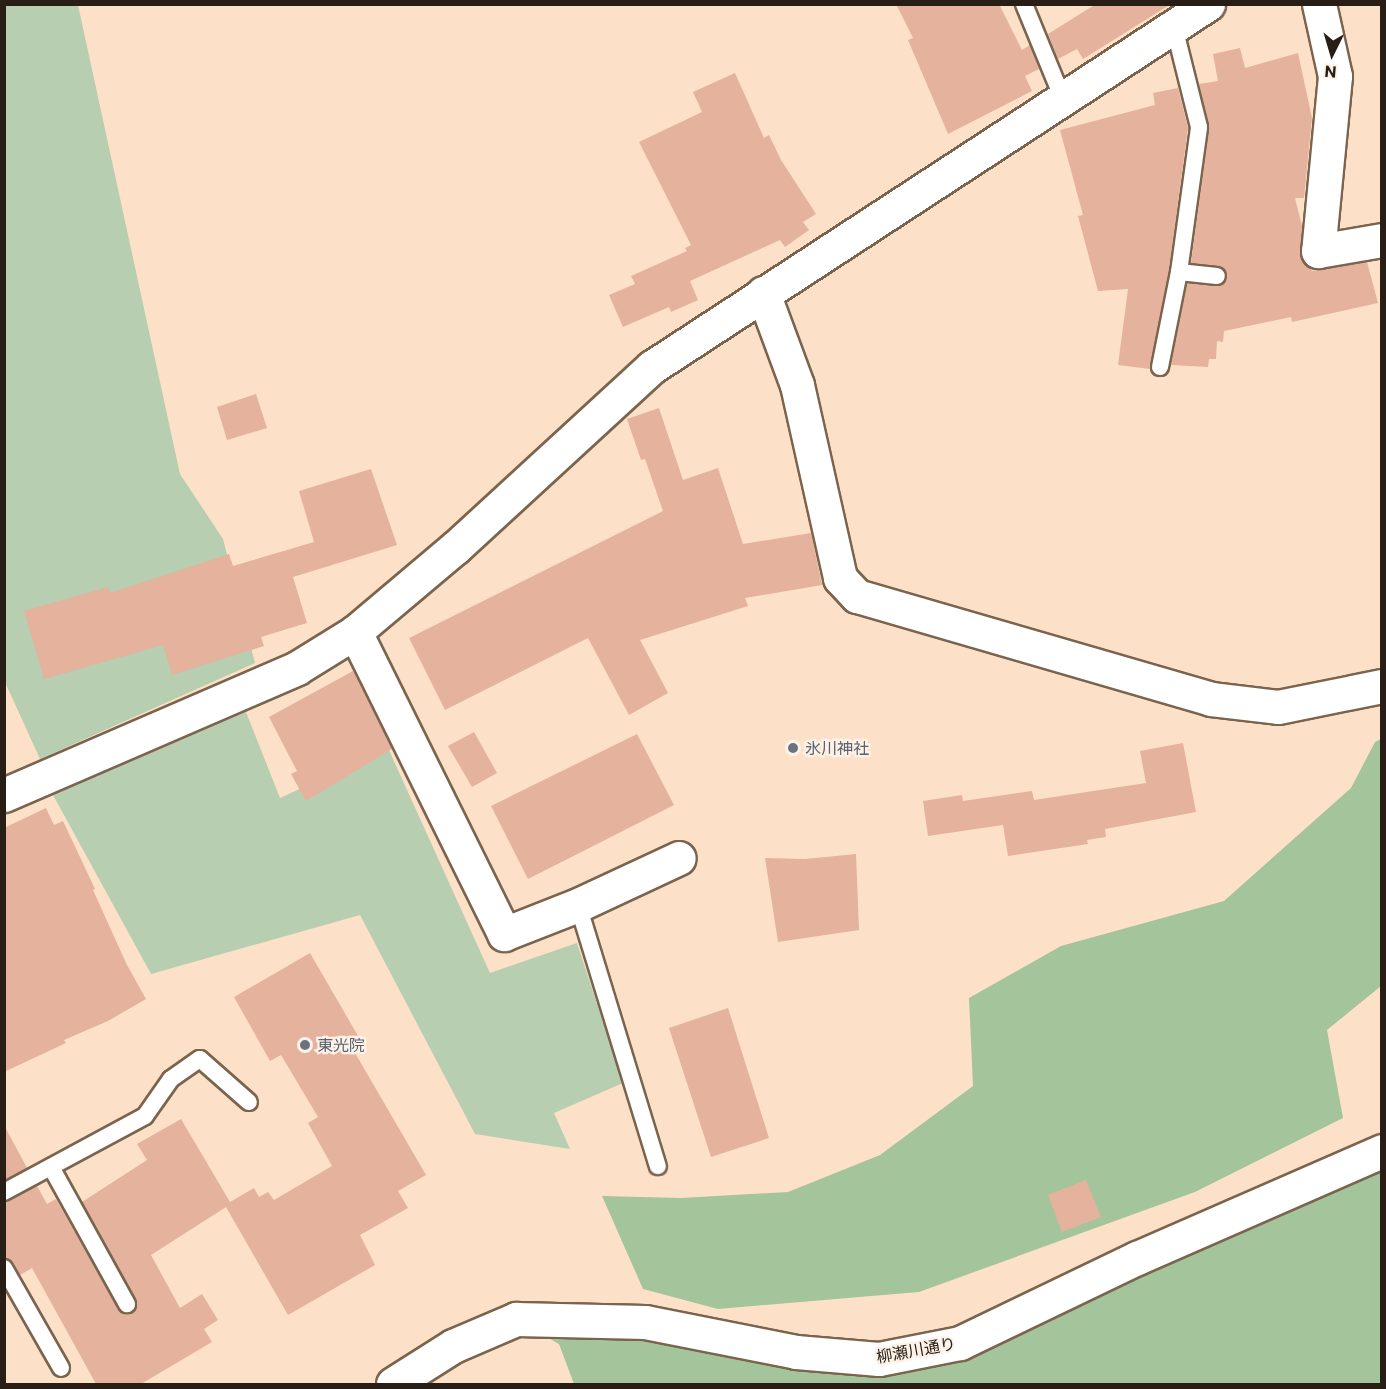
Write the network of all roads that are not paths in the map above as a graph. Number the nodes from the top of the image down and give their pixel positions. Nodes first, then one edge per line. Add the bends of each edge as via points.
1 (1024, 4) edge
2 (1208, 4) edge
3 (1319, 4) edge
4 (1174, 27) junction
5 (1063, 99) junction
6 (1382, 240) edge
7 (1179, 272) junction
8 (1217, 276) dead end
9 (763, 293) junction
10 (1160, 367) dead end
11 (355, 632) junction
12 (1382, 686) edge
13 (4, 795) edge
14 (679, 858) dead end
15 (578, 905) junction
16 (249, 1102) dead end
17 (1382, 1151) edge
18 (658, 1166) dead end
19 (51, 1167) junction
20 (4, 1192) edge
21 (4, 1269) edge
22 (127, 1304) dead end
23 (61, 1368) dead end
24 (393, 1384) edge

1 - 5 lane
2 - 4 street
3 - 6 street via 1335,76 1318,251
4 - 5 street
4 - 7 lane via 1199,127
5 - 9 street
7 - 8 lane
7 - 10 lane
9 - 11 street via 652,367 456,547
9 - 12 street via 797,386 840,578 857,596 1211,699 1278,707
11 - 13 street via 297,668
11 - 15 street via 504,934
14 - 15 street
15 - 18 lane
16 - 19 lane via 200,1059 171,1079 145,1116
17 - 24 street, 柳瀬川通り via 1137,1258 960,1343 879,1359 796,1352 645,1322 516,1319 453,1346
19 - 20 lane
19 - 22 lane
21 - 23 lane

